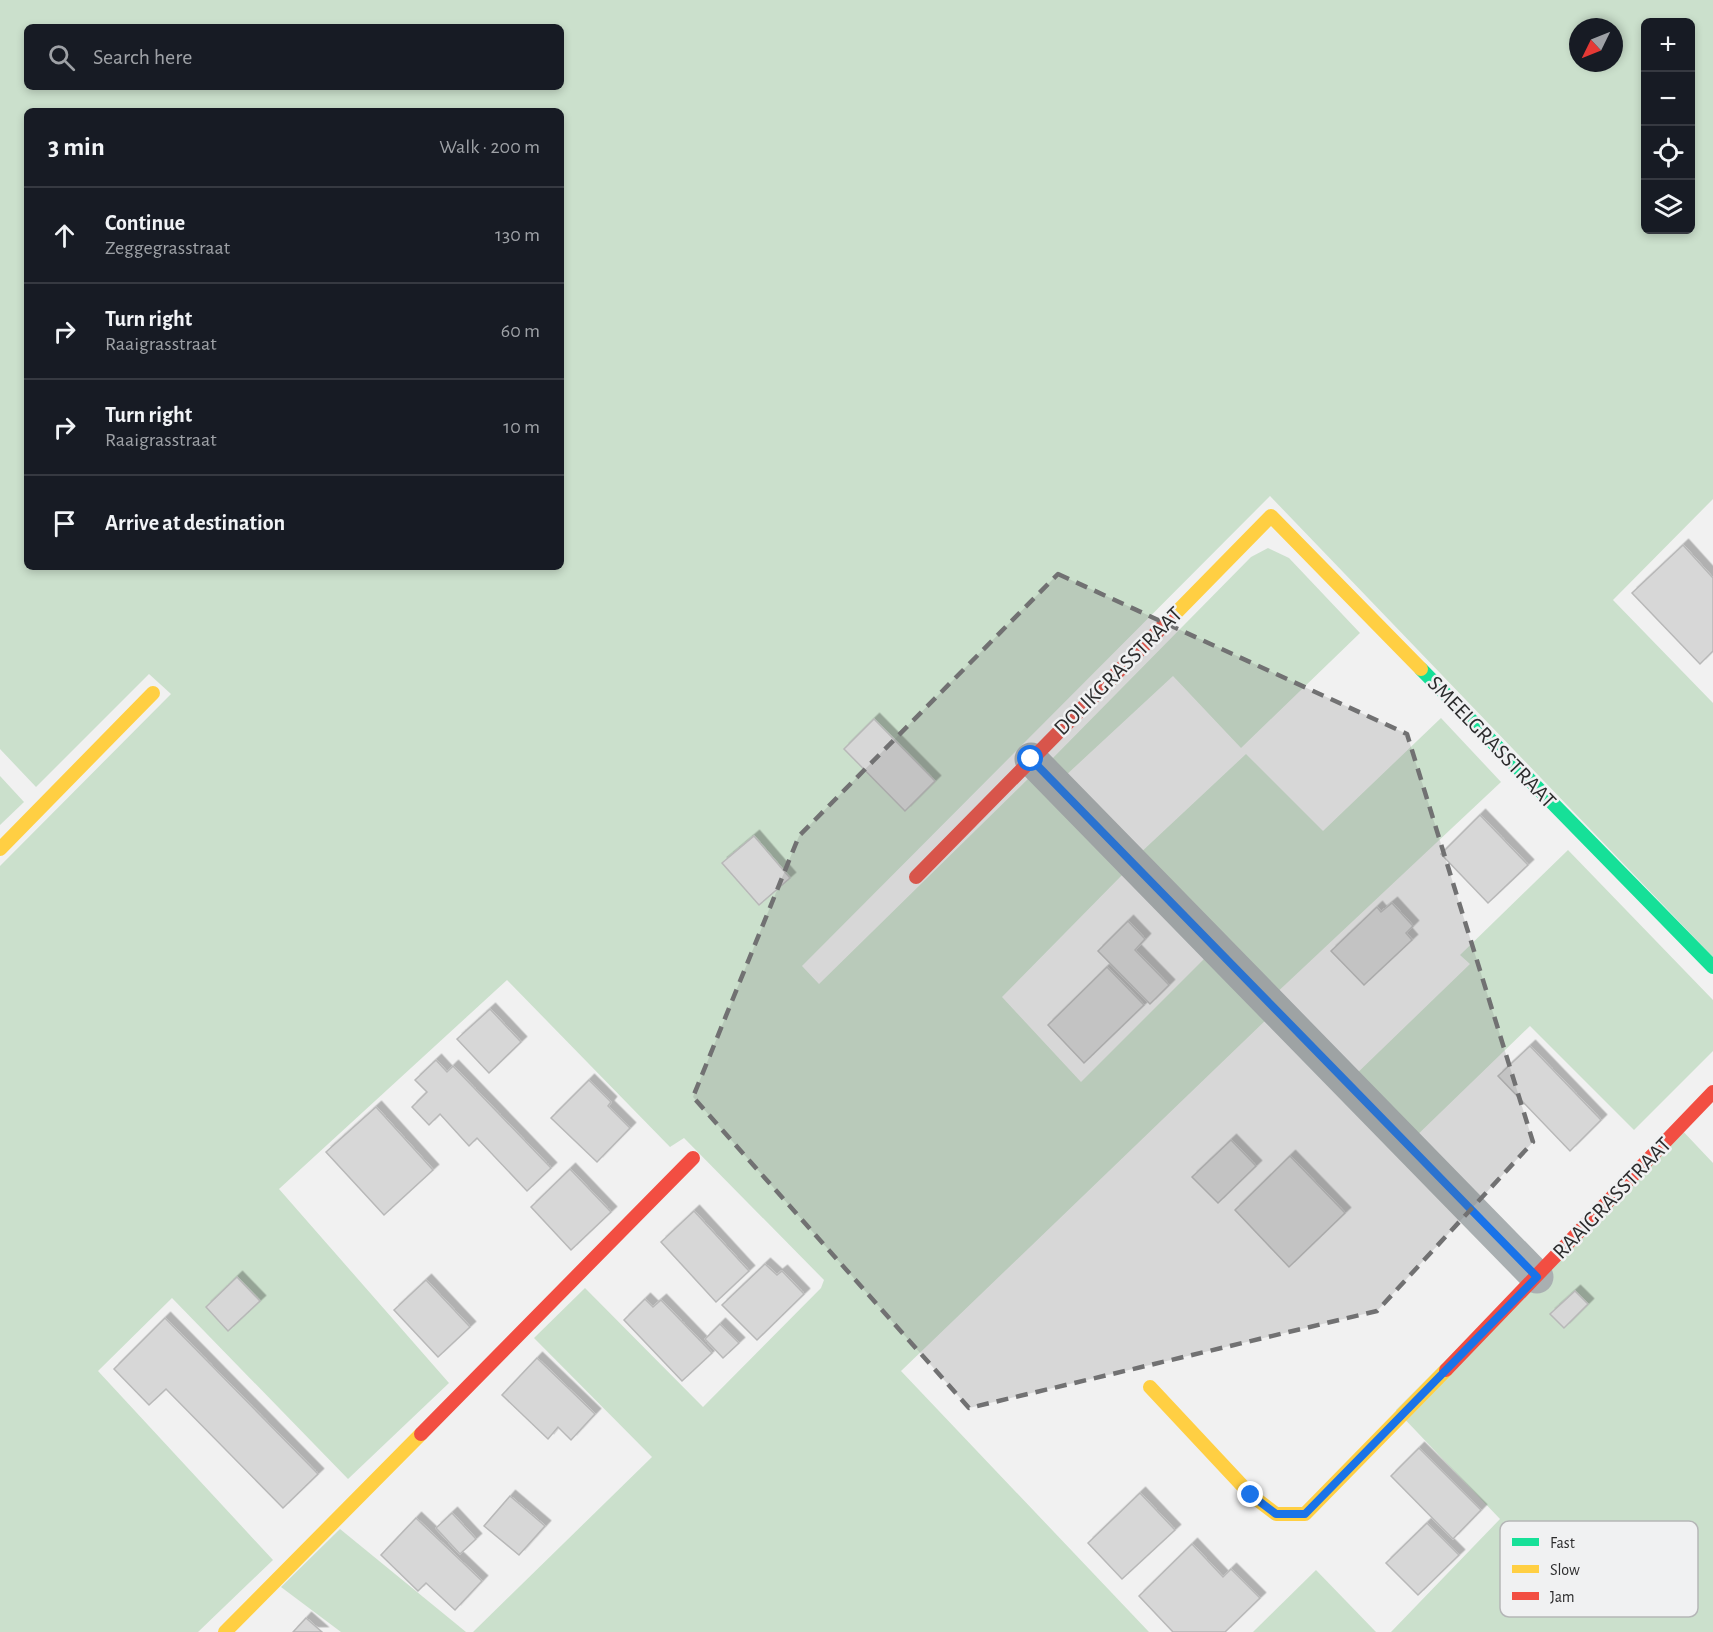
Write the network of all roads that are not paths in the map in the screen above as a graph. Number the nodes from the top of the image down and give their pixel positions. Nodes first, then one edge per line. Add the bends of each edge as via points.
1 (1271, 516) joint
2 (153, 693) dead end
3 (1031, 759) junction
4 (0, 849) edge
5 (916, 877) dead end
6 (1713, 967) edge
7 (1713, 1092) edge
8 (693, 1158) dead end
9 (1537, 1277) junction
10 (1150, 1387) dead end
11 (225, 1632) edge

1 - 3 street, DOLIKGRASSTRAAT
1 - 6 street, SMEELGRASSTRAAT
2 - 4 street
3 - 5 street, DOLIKGRASSTRAAT
3 - 9 street
7 - 9 street, RAAIGRASSTRAAT
8 - 11 street
9 - 10 street, RAAIGRASSTRAAT via 1305,1514 1276,1514 1251,1495

